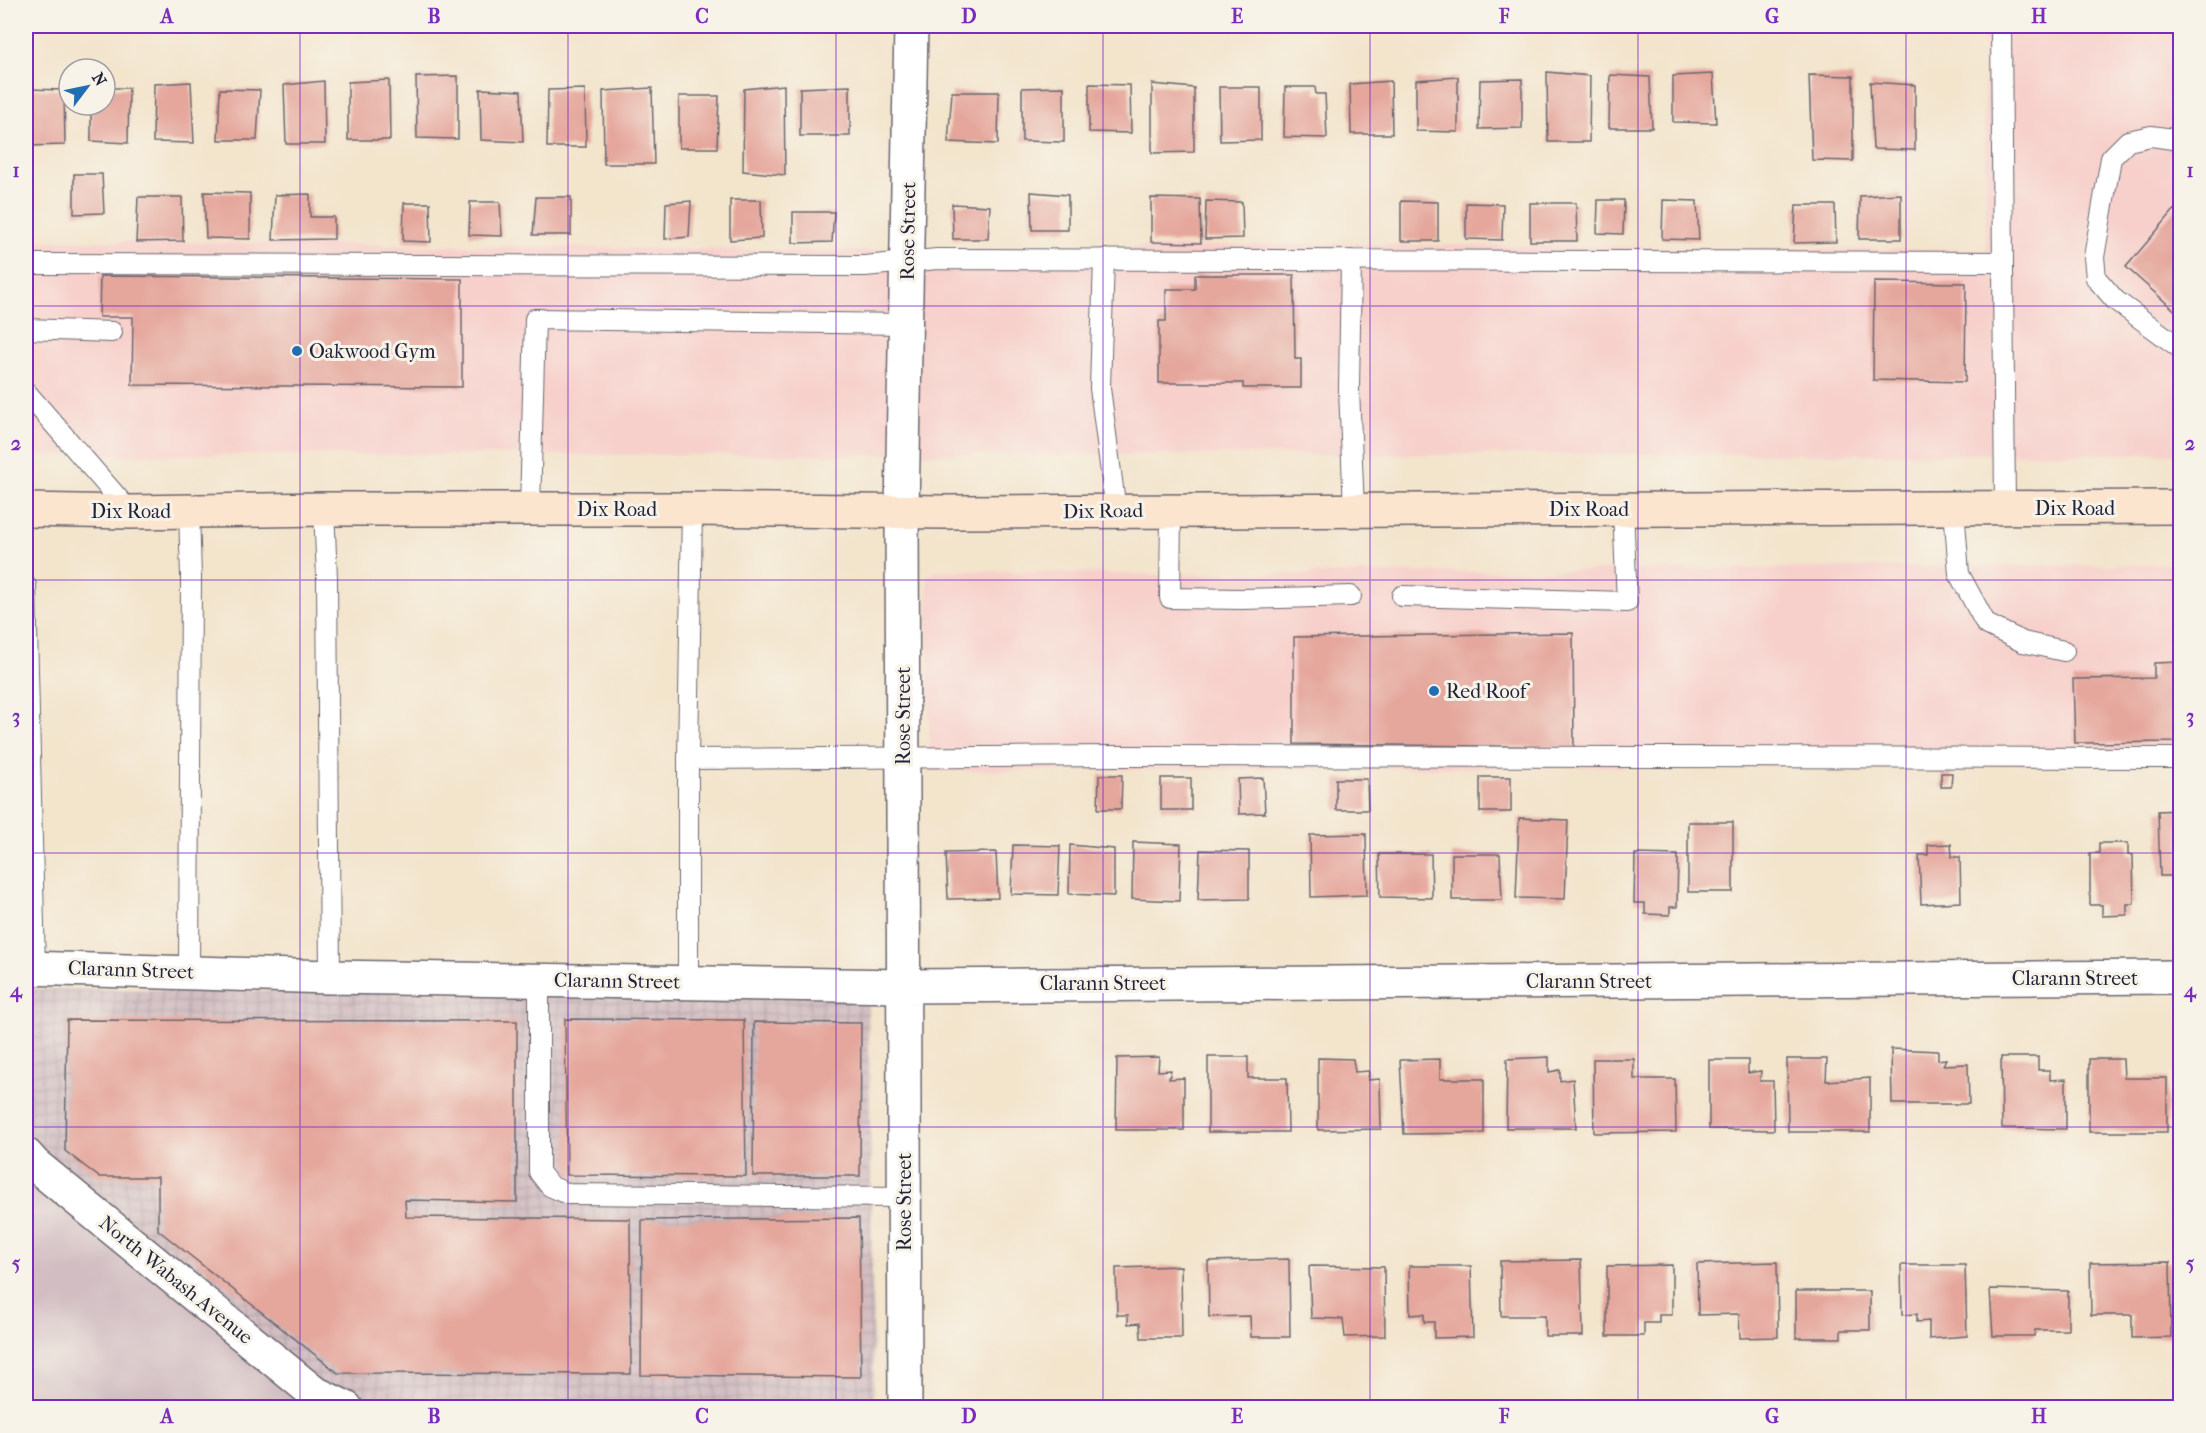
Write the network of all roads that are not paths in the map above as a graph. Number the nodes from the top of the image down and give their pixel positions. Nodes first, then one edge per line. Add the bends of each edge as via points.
1 (911, 26) edge
2 (2001, 26) edge
3 (2181, 140) edge
4 (1104, 259) junction
5 (1351, 260) junction
6 (907, 261) junction
7 (2003, 262) junction
8 (26, 264) edge
9 (905, 324) junction
10 (26, 329) edge
11 (112, 332) dead end
12 (2181, 348) edge
13 (26, 392) edge
14 (2181, 507) edge
15 (1954, 508) junction
16 (2005, 508) junction
17 (324, 509) junction
18 (530, 509) junction
19 (692, 509) junction
20 (1623, 509) junction
21 (26, 510) edge
22 (1171, 510) junction
23 (1354, 510) junction
24 (189, 511) junction
25 (902, 511) junction
26 (1116, 511) junction
27 (130, 512) junction
28 (26, 586) edge
29 (1351, 596) dead end
30 (1402, 596) dead end
31 (2064, 651) dead end
32 (904, 758) junction
33 (2181, 758) edge
34 (688, 759) junction
35 (30, 968) edge
36 (189, 972) junction
37 (330, 977) junction
38 (2181, 977) edge
39 (539, 980) junction
40 (688, 982) junction
41 (905, 986) junction
42 (26, 1155) edge
43 (904, 1197) junction
44 (338, 1404) edge
45 (905, 1407) edge

1 - 6 street, Rose Street
2 - 7 lane
3 - 12 lane via 2151,136 2128,141 2111,158 2094,256 2096,278 2115,300
4 - 5 lane
4 - 6 lane
4 - 26 lane via 1100,388
5 - 7 lane
5 - 23 lane via 1349,389
6 - 8 lane via 864,266
6 - 9 street, Rose Street
7 - 16 lane
9 - 18 lane via 535,319
9 - 25 street, Rose Street
10 - 11 lane
13 - 27 lane
14 - 16 main road, Dix Road
15 - 16 main road, Dix Road
15 - 20 main road, Dix Road
15 - 31 lane via 1959,574 1986,624 2023,642
17 - 18 main road, Dix Road
17 - 24 main road, Dix Road
17 - 37 lane
18 - 19 main road, Dix Road
19 - 25 main road, Dix Road
19 - 34 lane
20 - 23 main road, Dix Road
20 - 30 lane via 1627,602
21 - 27 main road, Dix Road
22 - 23 main road, Dix Road
22 - 26 main road, Dix Road
22 - 29 lane via 1170,598
24 - 27 main road, Dix Road
24 - 36 lane
25 - 26 main road, Dix Road
25 - 32 street, Rose Street
28 - 35 lane
32 - 33 lane
32 - 34 lane
32 - 41 street, Rose Street
34 - 40 lane
35 - 36 street, Clarann Street
36 - 37 street, Clarann Street
37 - 39 street, Clarann Street
38 - 41 street, Clarann Street
39 - 40 street, Clarann Street
39 - 43 lane via 539,1172 550,1186 568,1194
40 - 41 street, Clarann Street
41 - 43 street, Rose Street
42 - 44 street, North Wabash Avenue via 313,1392
43 - 45 street, Rose Street

